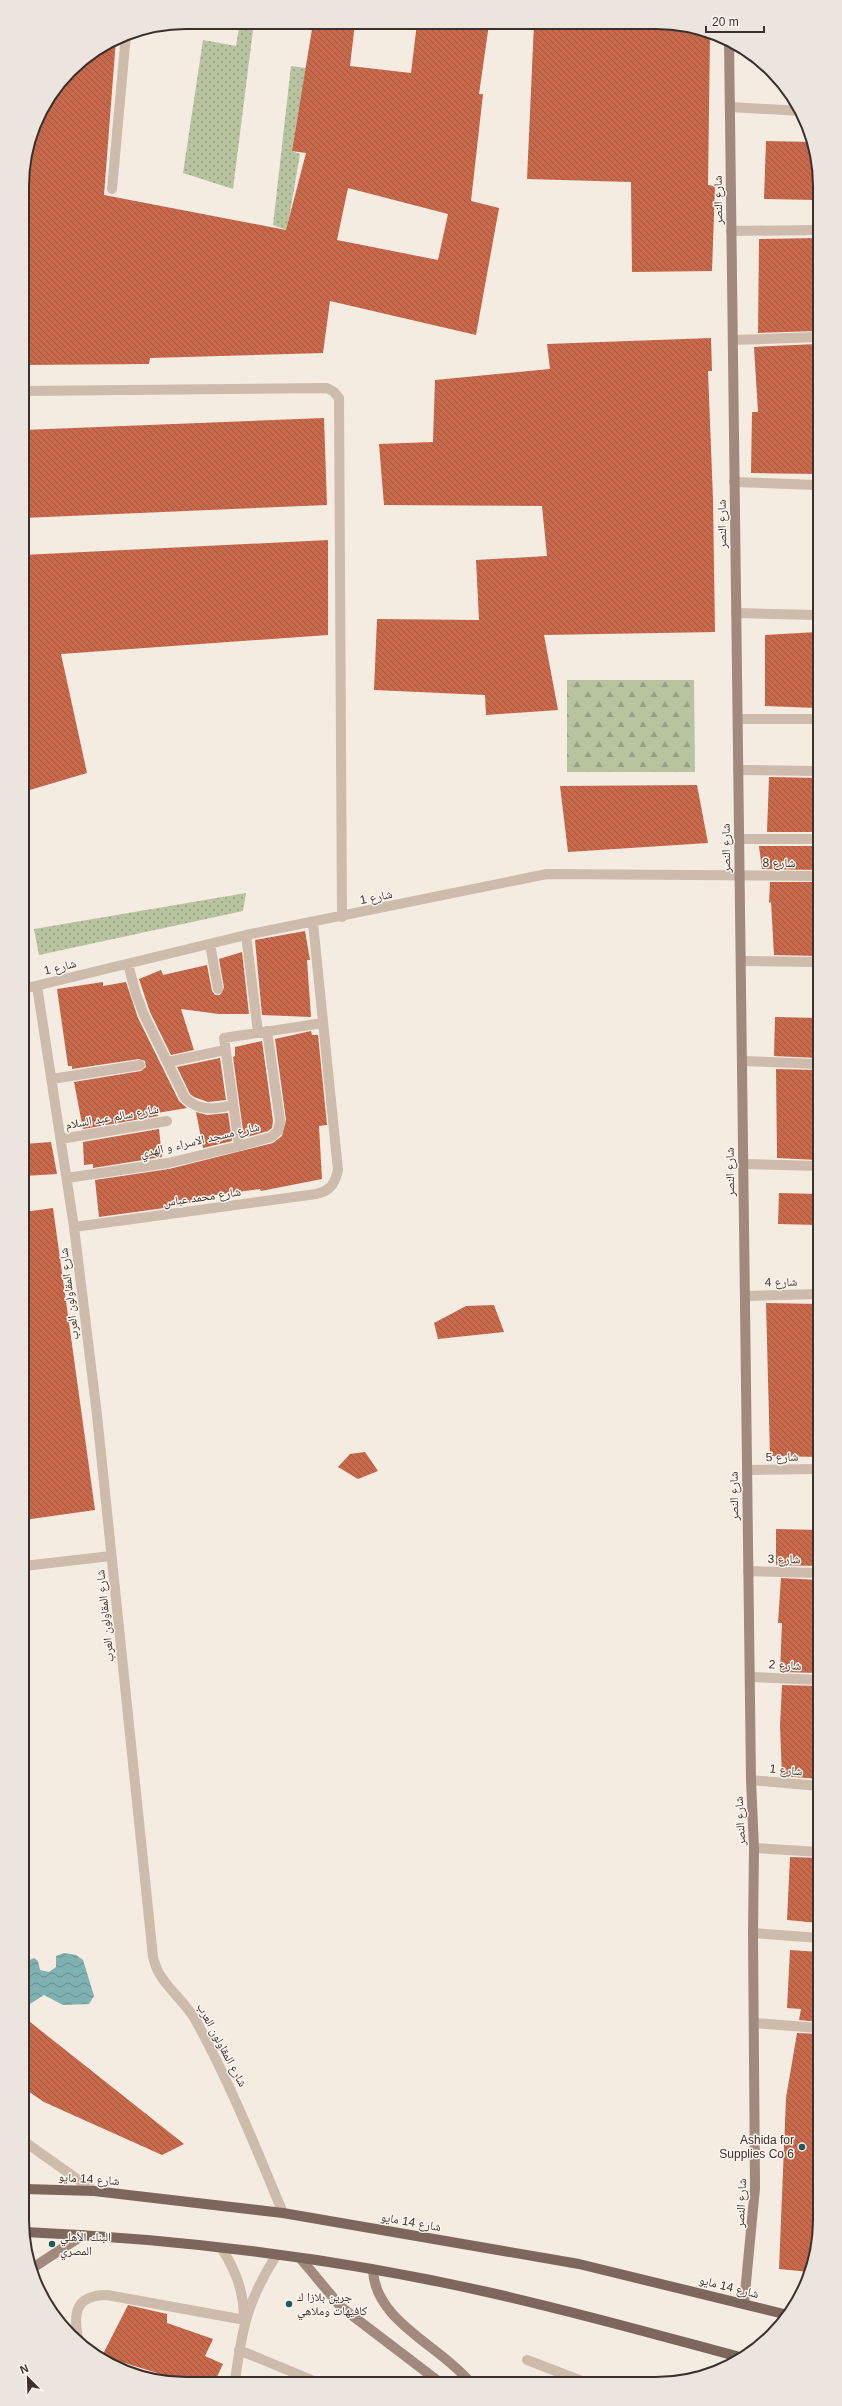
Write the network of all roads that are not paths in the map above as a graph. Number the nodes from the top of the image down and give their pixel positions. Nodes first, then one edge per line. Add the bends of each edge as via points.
1 (125, 41) edge
2 (729, 47) edge
3 (730, 107) junction
4 (794, 111) edge
5 (112, 189) dead end
6 (813, 230) edge
7 (731, 231) junction
8 (813, 338) edge
9 (732, 340) junction
10 (29, 391) edge
11 (734, 482) junction
12 (813, 485) edge
13 (736, 613) junction
14 (813, 615) edge
15 (738, 719) junction
16 (813, 719) edge
17 (738, 770) junction
18 (813, 770) edge
19 (739, 839) junction
20 (813, 839) edge
21 (740, 876) junction
22 (813, 876) edge
23 (342, 917) junction
24 (314, 923) junction
25 (246, 936) junction
26 (210, 944) junction
27 (741, 960) junction
28 (813, 962) edge
29 (128, 964) junction
30 (37, 986) junction
31 (29, 988) edge
32 (218, 989) dead end
33 (323, 1023) junction
34 (263, 1032) junction
35 (225, 1050) junction
36 (742, 1061) junction
37 (168, 1062) junction
38 (813, 1064) edge
39 (140, 1065) dead end
40 (52, 1079) junction
41 (233, 1105) junction
42 (167, 1121) dead end
43 (61, 1139) junction
44 (239, 1146) junction
45 (743, 1164) junction
46 (813, 1166) edge
47 (67, 1178) junction
48 (74, 1228) junction
49 (813, 1294) edge
50 (745, 1296) junction
51 (813, 1469) edge
52 (747, 1470) junction
53 (111, 1556) junction
54 (29, 1565) edge
55 (748, 1571) junction
56 (813, 1573) edge
57 (750, 1676) junction
58 (813, 1680) edge
59 (751, 1780) junction
60 (813, 1785) edge
61 (754, 1848) junction
62 (813, 1852) edge
63 (753, 1933) junction
64 (813, 1938) edge
65 (754, 2023) junction
66 (813, 2028) edge
67 (29, 2145) edge
68 (29, 2189) edge
69 (94, 2191) junction
70 (283, 2213) junction
71 (29, 2232) edge
72 (83, 2235) junction
73 (222, 2249) junction
74 (276, 2256) junction
75 (301, 2260) junction
76 (36, 2267) edge
77 (373, 2270) junction
78 (744, 2304) junction
79 (783, 2314) edge
80 (245, 2320) junction
81 (77, 2333) edge
82 (239, 2350) junction
83 (735, 2356) edge
84 (527, 2360) dead end
85 (236, 2377) edge
86 (304, 2377) edge
87 (433, 2377) edge
88 (464, 2377) edge
89 (572, 2377) edge

1 - 5 street
2 - 3 street, شارع النصر
3 - 4 street
3 - 7 street, شارع النصر
6 - 7 street
7 - 9 street, شارع النصر
8 - 9 street
9 - 11 street, شارع النصر
10 - 23 street via 327,388 339,398
11 - 12 street
11 - 13 street, شارع النصر
13 - 14 street
13 - 15 street, شارع النصر
15 - 16 street
15 - 17 street, شارع النصر
17 - 18 street
17 - 19 street, شارع النصر
19 - 20 street
19 - 21 street, شارع النصر
21 - 22 street, شارع 8
21 - 23 street, شارع 1 via 547,874
21 - 27 street, شارع النصر
23 - 24 street, شارع 1
24 - 25 street, شارع 1
24 - 33 street
25 - 26 street, شارع 1
25 - 34 street
26 - 29 street, شارع 1
26 - 32 street
27 - 28 street
27 - 36 street, شارع النصر
29 - 30 street, شارع 1
29 - 37 street via 139,1001
30 - 31 street, شارع 1
30 - 40 street, شارع المقاولون العرب
33 - 34 street
33 - 48 street, شارع محمد عباس via 338,1170 331,1187 316,1194
34 - 35 street via 226,1037
34 - 44 street, شارع مسجد الاسراء و الهدي via 280,1121 278,1131 271,1137
35 - 37 street
35 - 41 street
36 - 38 street
36 - 45 street, شارع النصر
37 - 41 street via 180,1090 192,1105 210,1109
39 - 40 street
40 - 43 street, شارع المقاولون العرب
41 - 44 street
42 - 43 street, شارع سالم عبد السلام
43 - 47 street, شارع المقاولون العرب
44 - 47 street, شارع مسجد الاسراء و الهدي via 168,1163
45 - 46 street
45 - 50 street, شارع النصر
47 - 48 street, شارع المقاولون العرب
48 - 53 street, شارع المقاولون العرب
49 - 50 street, شارع 4
50 - 52 street, شارع النصر
51 - 52 street, شارع 5
52 - 55 street, شارع النصر
53 - 54 street
53 - 70 street, شارع المقاولون العرب via 155,1966 162,1980 182,2000 197,2022 234,2095
55 - 56 street, شارع 3
55 - 57 street, شارع النصر
57 - 58 street, شارع 2
57 - 59 street, شارع النصر
59 - 60 street, شارع 1
59 - 61 street, شارع النصر
61 - 62 street
61 - 63 street, شارع النصر
63 - 64 street
63 - 65 street, شارع النصر
65 - 66 street
65 - 78 street, شارع النصر via 755,2188
67 - 69 street
68 - 69 main road, شارع 14 مايو
69 - 70 main road, شارع 14 مايو
70 - 78 main road, شارع 14 مايو via 579,2264
71 - 72 main road
72 - 73 main road via 117,2236
72 - 76 street
73 - 74 main road
73 - 80 street via 238,2278 243,2295
74 - 75 main road
74 - 80 street via 254,2295
75 - 77 main road
75 - 87 street via 341,2307
77 - 83 main road via 487,2292
77 - 88 street via 376,2291 388,2310
78 - 79 main road, شارع 14 مايو
80 - 81 street via 107,2295 94,2295 83,2301 76,2312
80 - 82 street
82 - 85 street
82 - 86 street
84 - 89 street

